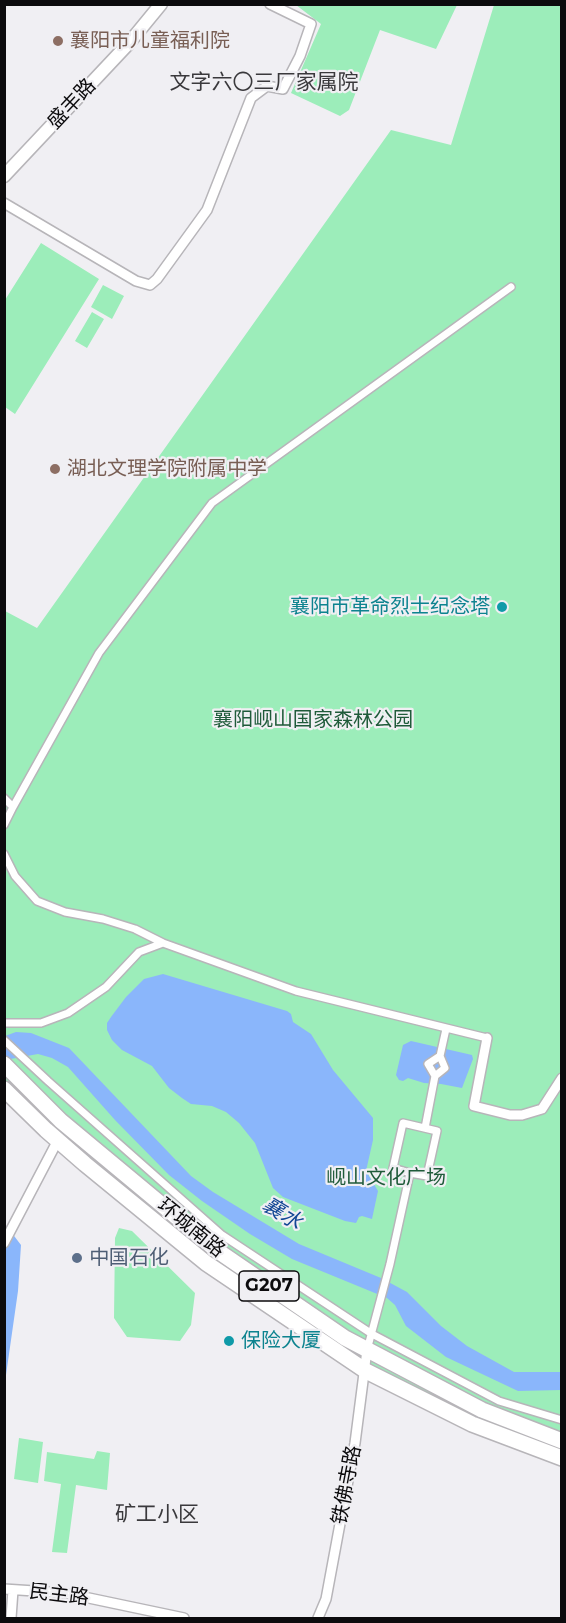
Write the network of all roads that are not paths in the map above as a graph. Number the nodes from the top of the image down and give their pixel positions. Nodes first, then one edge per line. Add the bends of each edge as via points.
1 (161, 4) edge
2 (270, 4) edge
3 (4, 176) edge
4 (4, 203) edge
5 (512, 287) dead end
6 (4, 798) edge
7 (13, 807) junction
8 (4, 825) edge
9 (4, 854) edge
10 (164, 943) junction
11 (4, 1023) edge
12 (446, 1029) junction
13 (487, 1038) joint
14 (4, 1040) edge
15 (440, 1056) junction
16 (9, 1069) edge
17 (561, 1078) edge
18 (434, 1079) junction
19 (4, 1089) edge
20 (425, 1128) junction
21 (58, 1140) junction
22 (410, 1173) junction
23 (4, 1243) edge
24 (372, 1334) junction
25 (367, 1350) junction
26 (366, 1371) junction
27 (561, 1420) edge
28 (561, 1441) edge
29 (561, 1458) edge
30 (9, 1590) edge
31 (11, 1618) edge
32 (184, 1618) edge
33 (318, 1618) edge

1 - 3 street, 盛丰路
2 - 4 street via 311,24 300,56 283,89 267,86 251,98 207,210 150,285 136,281
5 - 7 street via 212,503 99,653
6 - 7 street
7 - 8 street
9 - 10 street via 15,876 37,901 135,929
10 - 11 street via 139,952 106,987 68,1013 41,1023
10 - 12 street via 296,991
12 - 13 street
12 - 15 street
13 - 17 street via 474,1106 510,1115 542,1109
14 - 24 street via 222,1234
15 - 18 street via 446,1068
15 - 18 street via 428,1064
16 - 25 highway, 环城南路 / G207 via 61,1121 215,1249
18 - 20 street
19 - 21 highway, 环城南路
20 - 22 street via 437,1131 427,1176
20 - 22 street via 403,1123 393,1168
21 - 23 street
21 - 26 highway, 环城南路 via 206,1263
22 - 24 street
24 - 25 street
24 - 27 street via 499,1401
25 - 26 street, 铁佛寺路
25 - 28 highway, 环城南路 / G207 via 482,1410
26 - 29 highway, 环城南路 via 472,1424
26 - 33 street, 铁佛寺路 via 326,1599
30 - 31 street
30 - 32 street, 民主路 via 65,1593

